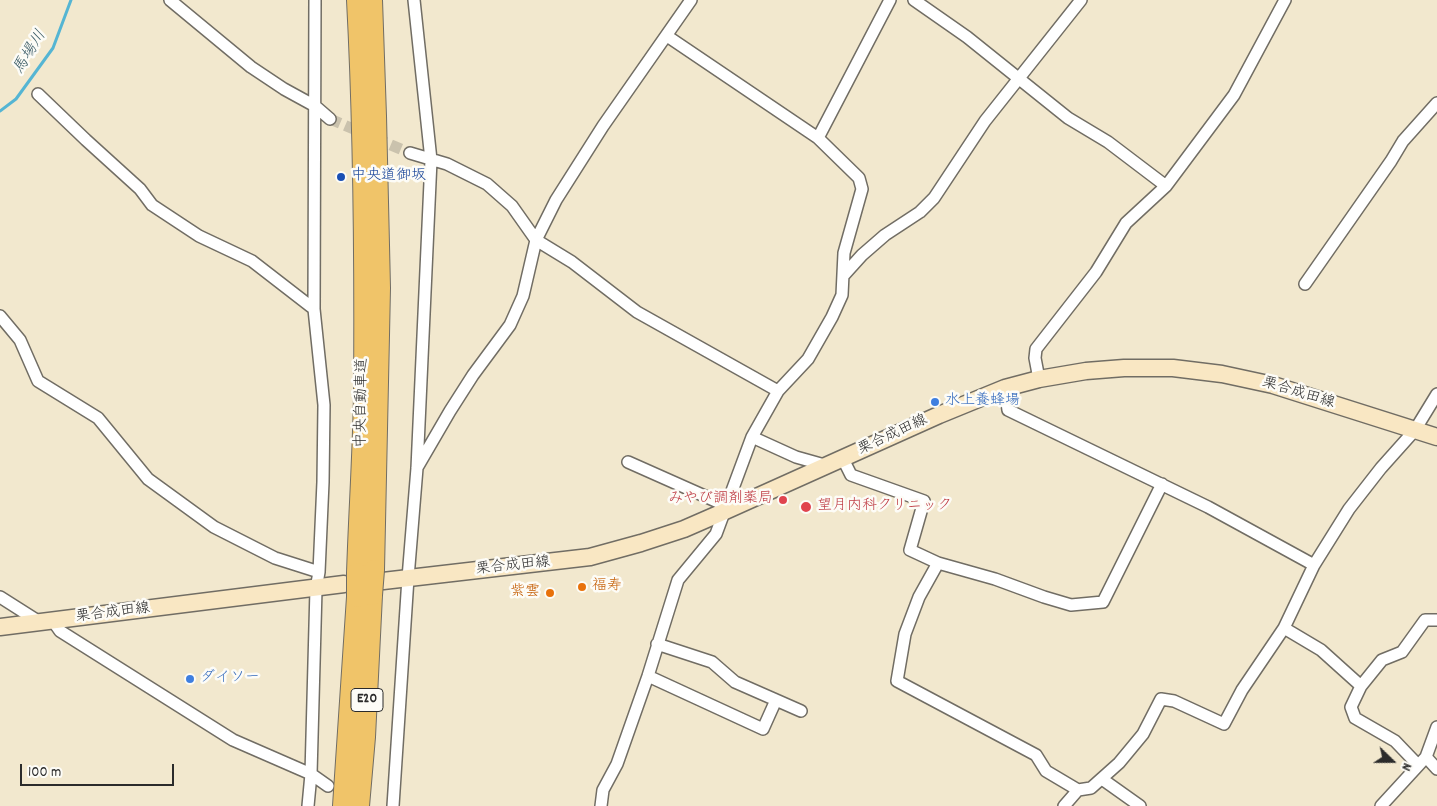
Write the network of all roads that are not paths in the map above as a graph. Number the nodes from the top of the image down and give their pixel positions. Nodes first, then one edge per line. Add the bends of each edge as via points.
1 (170, 0) edge
2 (315, 0) edge
3 (357, 0) edge
4 (372, 0) edge
5 (414, 0) edge
6 (691, 0) edge
7 (890, 0) edge
8 (914, 0) edge
9 (1080, 0) edge
10 (1285, 0) edge
11 (667, 36) junction
12 (1018, 78) junction
13 (38, 94) dead end
14 (1437, 103) edge
15 (316, 106) junction
16 (330, 119) tunnel mouth
17 (818, 138) junction
18 (410, 153) tunnel mouth
19 (431, 160) junction
20 (1166, 186) junction
21 (536, 240) junction
22 (843, 276) junction
23 (1304, 284) dead end
24 (314, 310) junction
25 (0, 316) edge
26 (1039, 379) junction
27 (1005, 388) junction
28 (778, 391) junction
29 (1437, 394) edge
30 (1415, 430) junction
31 (752, 436) junction
32 (1437, 437) edge
33 (843, 459) junction
34 (628, 462) dead end
35 (828, 466) junction
36 (417, 468) junction
37 (1162, 484) junction
38 (725, 509) junction
39 (938, 563) junction
40 (1314, 565) junction
41 (319, 572) junction
42 (408, 578) junction
43 (364, 583) junction
44 (316, 589) junction
45 (0, 598) edge
46 (1437, 620) edge
47 (47, 622) junction
48 (0, 627) edge
49 (1284, 628) junction
50 (657, 644) junction
51 (648, 676) junction
52 (1361, 686) junction
53 (776, 700) junction
54 (801, 710) dead end
55 (1437, 727) edge
56 (1422, 761) junction
57 (1437, 769) edge
58 (311, 774) junction
59 (1102, 779) junction
60 (328, 786) dead end
61 (1078, 790) junction
62 (308, 806) edge
63 (344, 806) edge
64 (359, 806) edge
65 (393, 806) edge
66 (600, 806) edge
67 (1064, 806) edge
68 (1140, 806) edge
69 (1381, 806) edge

1 - 15 street via 251,67
2 - 15 street
3 - 43 highway, 中央自動車道 / E20 via 364,283
4 - 43 highway, 中央自動車道 / E20 via 380,288
5 - 19 street
6 - 11 street
7 - 17 street
8 - 12 street
9 - 12 street
10 - 20 street via 1234,95
11 - 17 street
11 - 21 street via 598,134 556,200
12 - 20 street via 1068,118 1108,142
12 - 22 street via 934,198 920,212 885,235
13 - 24 street via 140,189 152,205 199,236 252,262
14 - 23 street via 1403,141
15 - 16 street
15 - 24 street
17 - 22 street via 859,178 862,189 844,253
18 - 19 street
19 - 21 street via 447,164 487,184 512,206
19 - 36 street
20 - 26 street via 1126,223 1096,272 1036,349
21 - 28 street via 572,262 637,312
21 - 36 street via 523,296 510,325 468,382
22 - 28 street via 842,295 832,317 808,358
24 - 41 street via 324,405
25 - 41 street via 20,340 38,381 98,418 148,479 214,527 275,558
26 - 27 main road, 栗合成田線
26 - 30 main road, 栗合成田線 via 1124,368 1210,372 1272,384
27 - 33 main road, 栗合成田線
27 - 37 street via 1008,410
28 - 31 street
29 - 30 street
30 - 32 main road, 栗合成田線
30 - 40 street via 1349,509
31 - 35 street via 796,457
31 - 38 street
33 - 35 main road, 栗合成田線
33 - 39 street via 850,475 924,501 910,550
34 - 38 street
35 - 38 main road, 栗合成田線
36 - 42 street
37 - 39 street via 1103,602 1070,605
37 - 40 street
38 - 42 main road, 栗合成田線 via 684,529 590,557
38 - 50 street via 716,534 678,580
39 - 61 street via 919,597 905,634 897,681 1036,755 1046,771
40 - 49 street
41 - 44 street
42 - 43 main road, 栗合成田線
42 - 65 street
43 - 44 main road, 栗合成田線
43 - 63 highway, 中央自動車道 / E20
43 - 64 highway, 中央自動車道 / E20 via 365,737
44 - 47 main road, 栗合成田線
44 - 58 street
45 - 47 street
46 - 52 street via 1425,620 1402,652 1382,660
47 - 48 main road, 栗合成田線
47 - 58 street via 233,740
49 - 52 street via 1322,650
49 - 59 street via 1242,690 1224,724 1174,701 1161,699 1143,734
50 - 51 street
50 - 53 street via 712,662 735,682
51 - 53 street via 763,729
51 - 66 street via 617,764 602,790
52 - 56 street via 1351,707 1355,718
53 - 54 street
55 - 56 street
56 - 57 street
56 - 69 street
58 - 60 street
58 - 62 street
59 - 61 street via 1091,788
59 - 68 street
61 - 67 street

